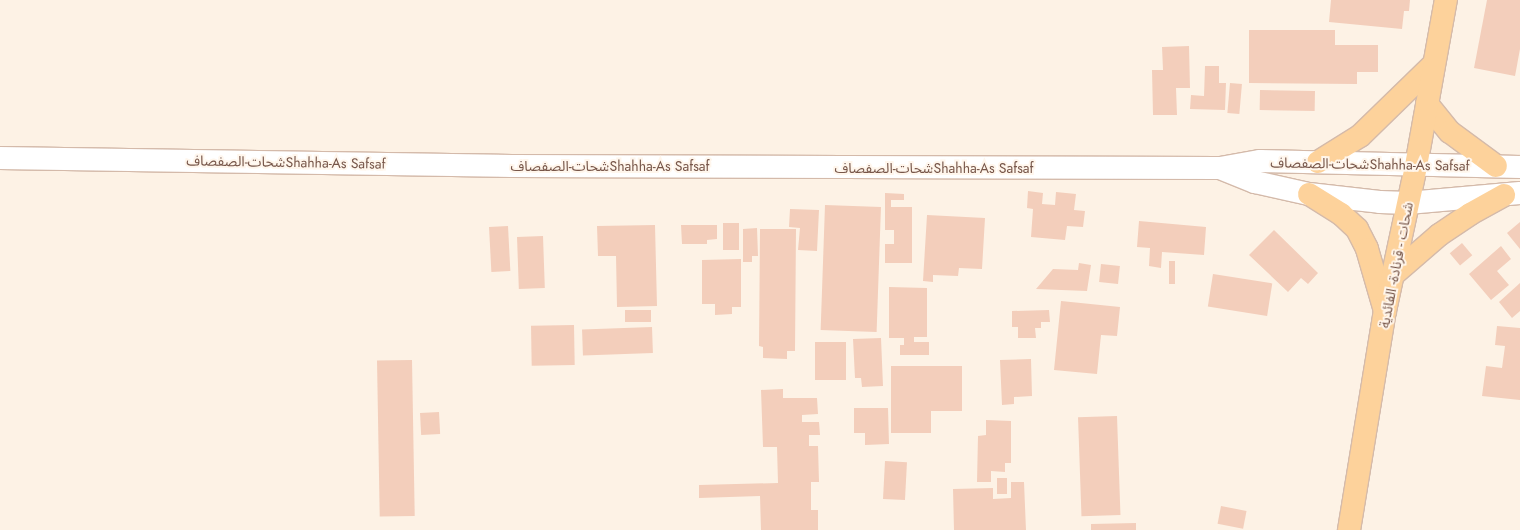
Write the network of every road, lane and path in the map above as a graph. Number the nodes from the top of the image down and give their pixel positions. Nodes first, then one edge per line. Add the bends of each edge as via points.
1 (1446, 0) edge
2 (1434, 64) junction
3 (1427, 104) junction
4 (0, 158) edge
5 (1318, 162) junction
6 (1416, 166) junction
7 (1496, 166) junction
8 (1520, 167) edge
9 (1220, 168) junction
10 (1309, 194) junction
11 (1512, 194) edge
12 (1408, 202) junction
13 (1394, 274) junction
14 (1385, 311) junction
15 (1349, 530) edge

1 - 2 main road, شحات - قرنادة- الفائدية
2 - 3 main road, شحات - قرنادة- الفائدية
2 - 5 main road via 1360,136
3 - 6 main road, شحات - قرنادة- الفائدية
3 - 7 main road via 1450,132
4 - 9 main road, شحات-الصفصافShahha-As Safsaf via 512,166
5 - 6 main road, شحات-الصفصافShahha-As Safsaf
5 - 9 main road, شحات-الصفصافShahha-As Safsaf via 1260,162
6 - 7 main road, شحات-الصفصافShahha-As Safsaf
6 - 12 main road, شحات - قرنادة- الفائدية
7 - 8 main road, شحات-الصفصافShahha-As Safsaf
9 - 10 main road, شحات-الصفصافShahha-As Safsaf via 1255,182
10 - 12 main road, شحات-الصفصافShahha-As Safsaf via 1380,202
10 - 14 main road via 1341,214 1357,229 1367,249
11 - 12 main road, شحات-الصفصافShahha-As Safsaf
11 - 13 main road via 1470,214 1439,235
12 - 13 main road, شحات - قرنادة- الفائدية
13 - 14 main road, شحات - قرنادة- الفائدية
14 - 15 main road, شحات - قرنادة- الفائدية

